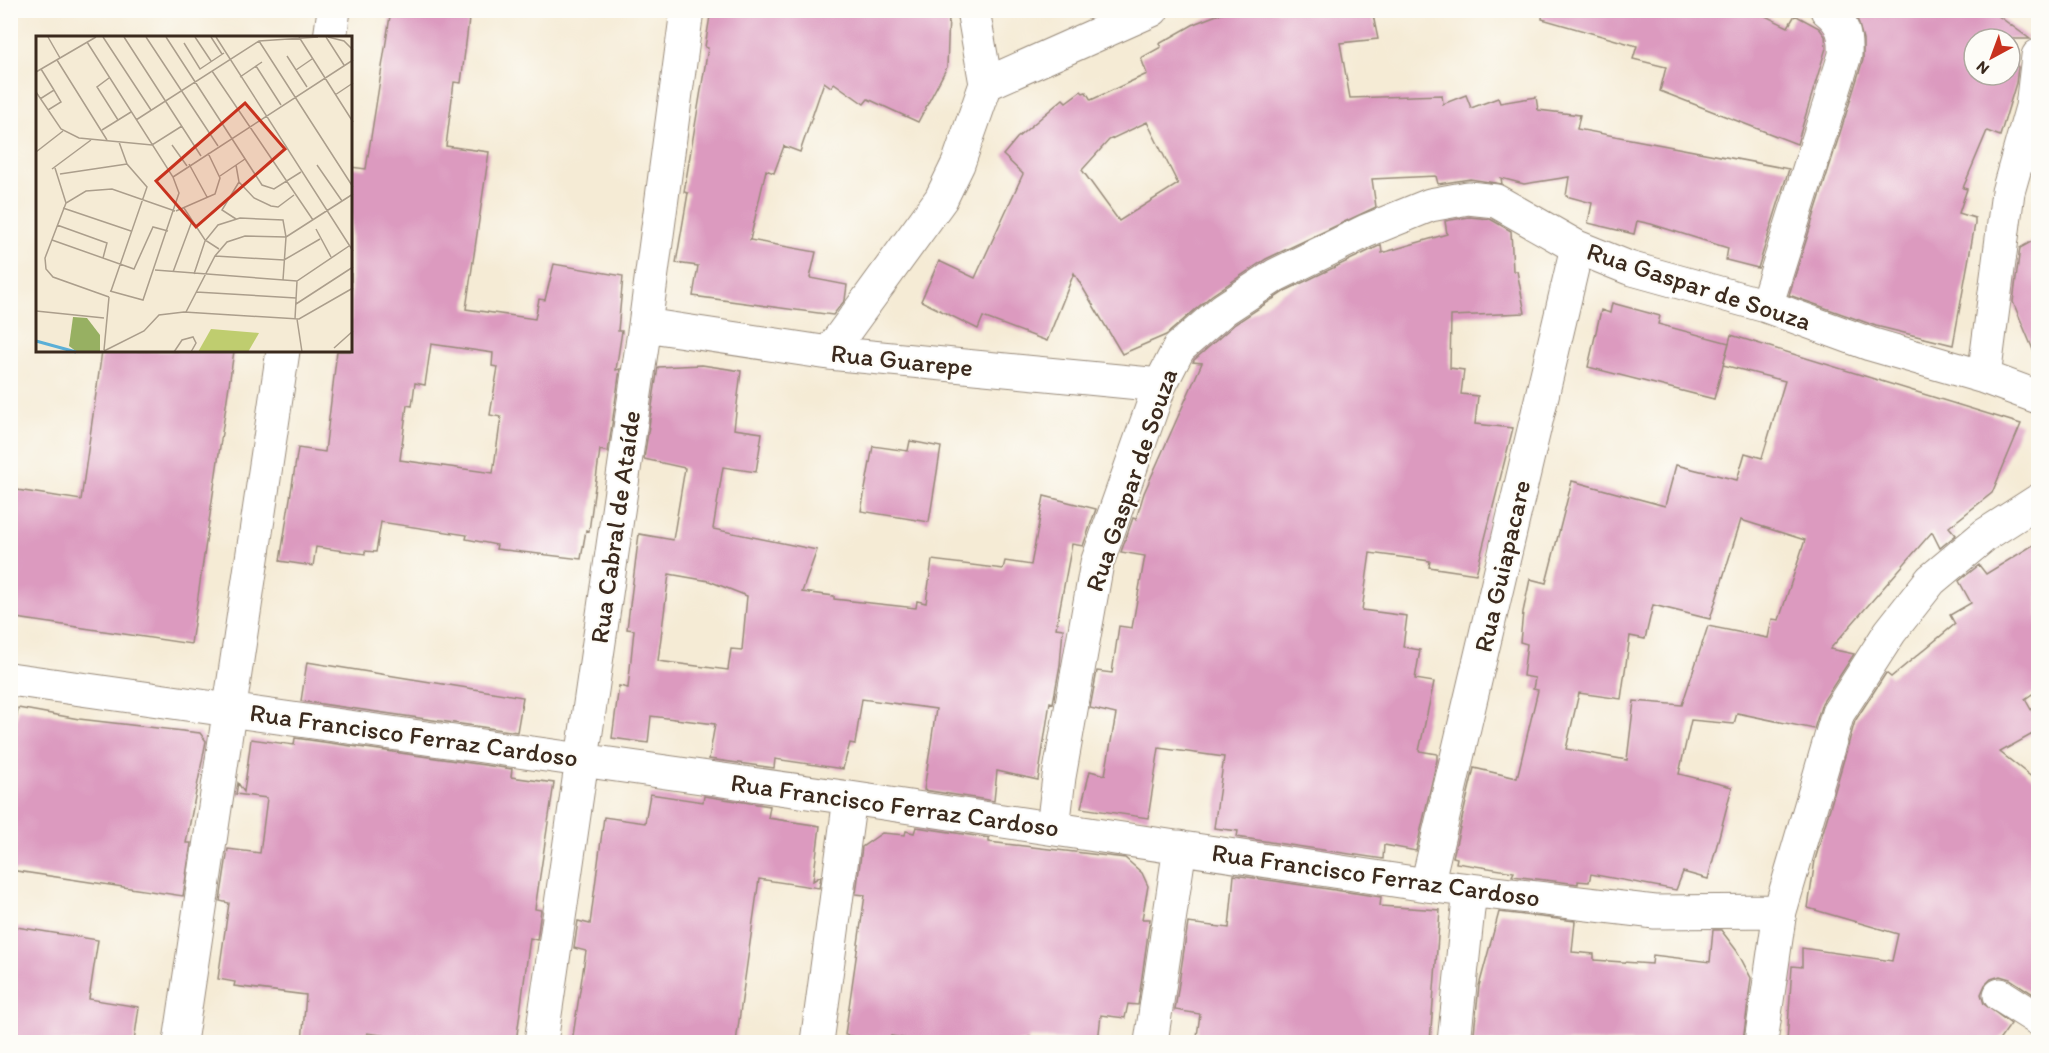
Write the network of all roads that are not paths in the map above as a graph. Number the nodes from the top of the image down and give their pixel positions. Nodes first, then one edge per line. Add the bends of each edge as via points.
1 (334, 10) edge
2 (687, 10) edge
3 (973, 10) edge
4 (1152, 10) edge
5 (1827, 10) edge
6 (330, 36) edge
7 (2038, 56) edge
8 (986, 84) junction
9 (2035, 106) edge
10 (1577, 247) junction
11 (1766, 306) junction
12 (645, 325) junction
13 (283, 352) edge
14 (829, 353) junction
15 (1984, 377) junction
16 (1160, 385) junction
17 (2038, 398) edge
18 (2038, 501) edge
19 (10, 679) edge
20 (230, 709) junction
21 (581, 759) junction
22 (850, 798) junction
23 (1053, 828) junction
24 (1180, 847) junction
25 (1427, 885) junction
26 (1470, 890) junction
27 (1780, 911) junction
28 (2000, 995) dead end
29 (2038, 1019) edge
30 (180, 1042) edge
31 (541, 1042) edge
32 (817, 1042) edge
33 (1151, 1042) edge
34 (1454, 1042) edge
35 (1761, 1042) edge

1 - 6 street
2 - 12 street, Rua Cabral de Ataíde
3 - 8 street
4 - 8 street
5 - 11 street via 1846,34 1845,55
7 - 9 street
8 - 14 street via 958,164 941,199
9 - 15 street via 2008,192
10 - 11 street, Rua Gaspar de Souza via 1629,268
10 - 16 street, Rua Gaspar de Souza via 1496,201 1468,198 1430,205 1276,275 1224,309 1179,348
10 - 25 street, Rua Guiapacare
11 - 15 street, Rua Gaspar de Souza via 1870,344
12 - 14 street, Rua Guarepe
12 - 21 street, Rua Cabral de Ataíde
13 - 20 street
14 - 16 street, Rua Guarepe
15 - 17 street, Rua Gaspar de Souza
16 - 23 street, Rua Gaspar de Souza via 1097,563 1060,766
18 - 27 street via 1985,536 1931,580 1890,632 1838,713
19 - 20 street, Rua Francisco Ferraz Cardoso
20 - 21 street, Rua Francisco Ferraz Cardoso
20 - 30 street
21 - 22 street, Rua Francisco Ferraz Cardoso
21 - 31 street, Rua Cabral de Ataíde
22 - 23 street, Rua Francisco Ferraz Cardoso
22 - 32 street
23 - 24 street, Rua Francisco Ferraz Cardoso
24 - 25 street, Rua Francisco Ferraz Cardoso
24 - 33 street
25 - 26 street, Rua Francisco Ferraz Cardoso
26 - 27 street, Rua Francisco Ferraz Cardoso via 1655,912
26 - 34 street
27 - 35 street
28 - 29 street

